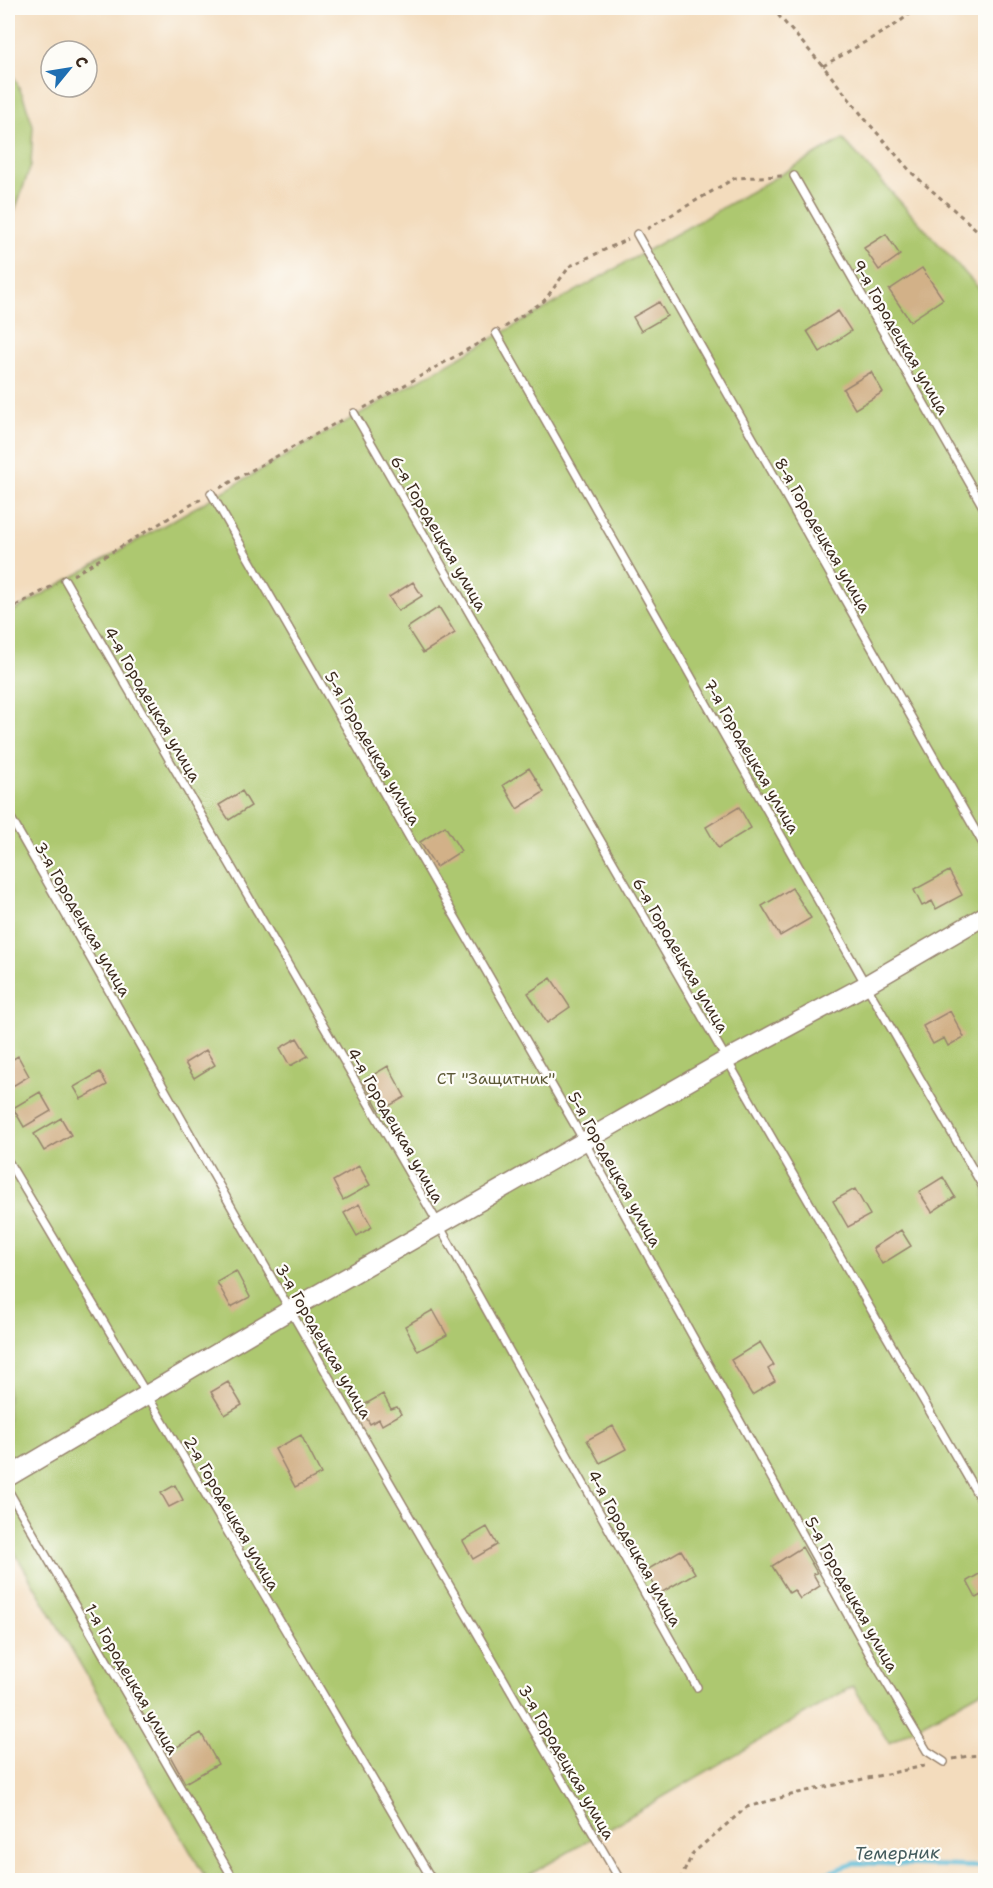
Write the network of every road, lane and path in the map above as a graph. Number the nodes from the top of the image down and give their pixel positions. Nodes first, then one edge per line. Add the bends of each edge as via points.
1 (772, 8) edge
2 (918, 8) edge
3 (823, 66) junction
4 (794, 176) joint
5 (637, 234) junction
6 (986, 238) edge
7 (496, 333) junction
8 (354, 413) junction
9 (211, 493) junction
10 (986, 512) edge
11 (65, 580) junction
12 (8, 610) edge
13 (8, 813) edge
14 (986, 849) edge
15 (986, 915) edge
16 (866, 985) junction
17 (726, 1060) junction
18 (584, 1141) junction
19 (8, 1161) edge
20 (986, 1192) edge
21 (439, 1225) junction
22 (290, 1310) junction
23 (146, 1393) junction
24 (8, 1477) edge
25 (8, 1490) edge
26 (986, 1509) edge
27 (697, 1687) dead end
28 (986, 1755) edge
29 (944, 1762) junction
30 (234, 1881) edge
31 (432, 1881) edge
32 (620, 1881) edge
33 (680, 1881) edge

1 - 3 path
2 - 3 path
3 - 6 path via 912,173
4 - 5 path via 735,178
4 - 10 lane, 9-я Городецкая улица
5 - 7 path via 570,266 544,301
5 - 14 lane, 8-я Городецкая улица
7 - 8 path
7 - 16 lane, 7-я Городецкая улица
8 - 9 path
8 - 17 lane, 6-я Городецкая улица
9 - 11 path
9 - 18 lane, 5-я Городецкая улица
11 - 12 path
11 - 21 lane, 4-я Городецкая улица
13 - 22 lane, 3-я Городецкая улица
15 - 16 street
16 - 17 street
16 - 20 lane, 7-я Городецкая улица
17 - 18 street
17 - 26 lane, 6-я Городецкая улица
18 - 21 street
18 - 29 lane, 5-я Городецкая улица via 875,1664 927,1751
19 - 23 lane, 2-я Городецкая улица
21 - 22 street
21 - 27 lane, 4-я Городецкая улица
22 - 23 street
22 - 32 lane, 3-я Городецкая улица
23 - 24 street
23 - 31 lane, 2-я Городецкая улица
25 - 30 lane, 1-я Городецкая улица
28 - 29 path
29 - 33 path via 747,1807 693,1853

